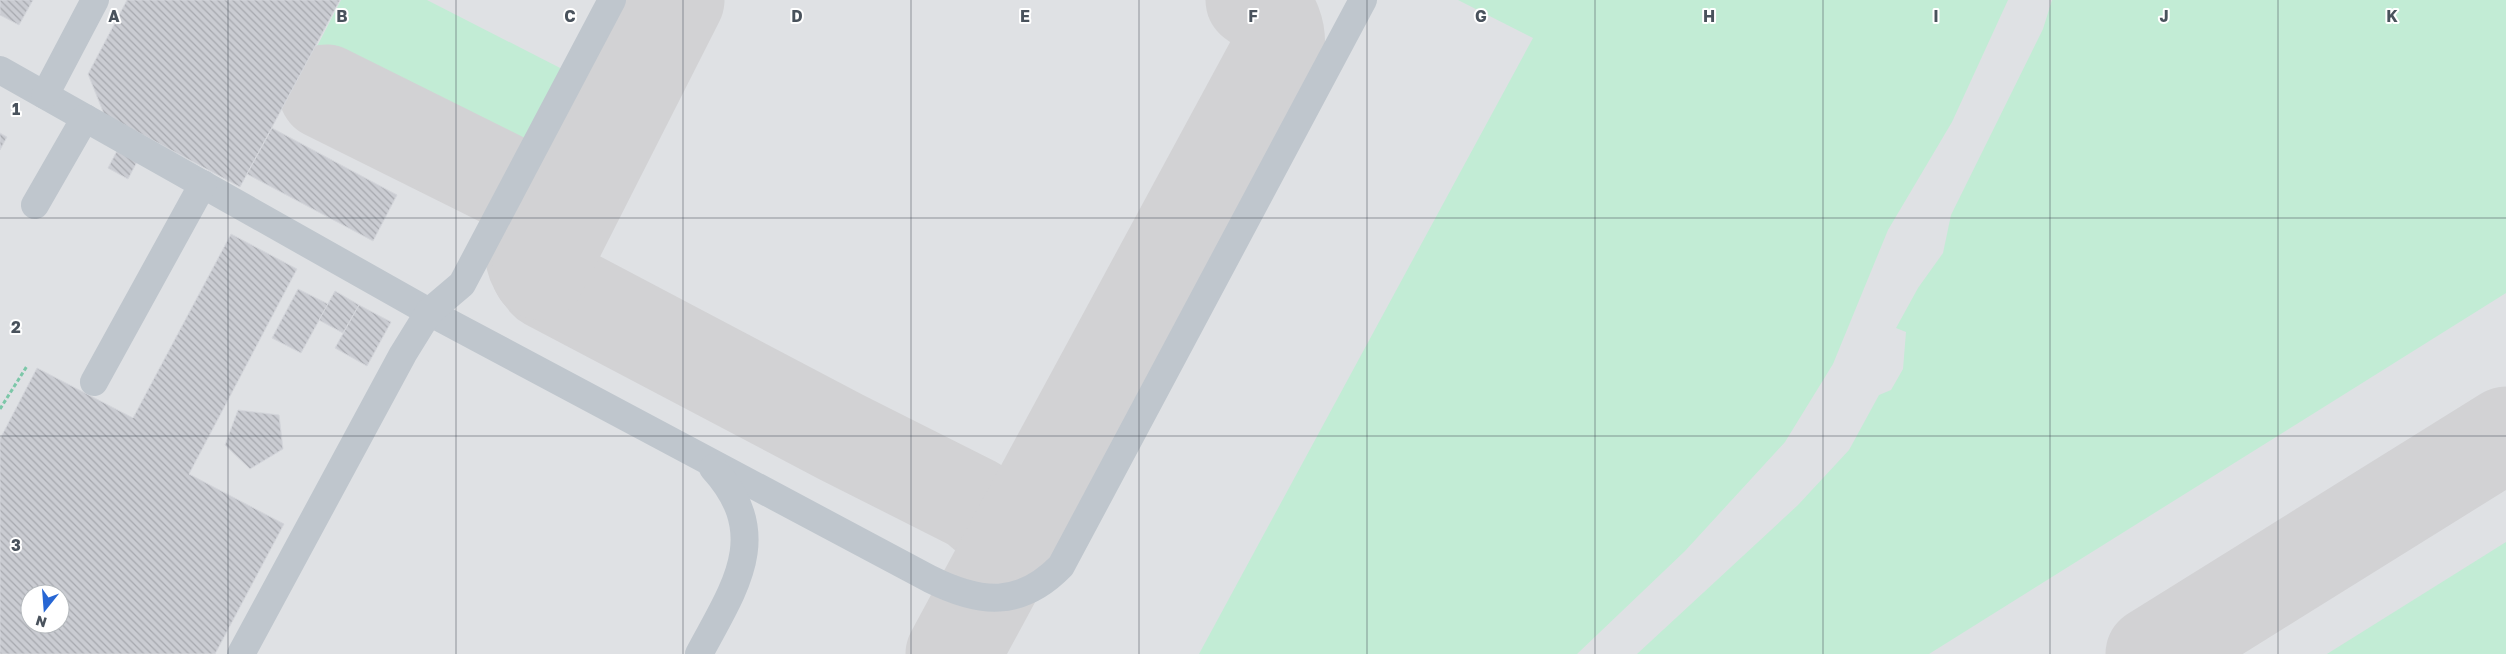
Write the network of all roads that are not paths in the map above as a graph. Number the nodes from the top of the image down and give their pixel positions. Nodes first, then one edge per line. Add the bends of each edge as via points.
1 (95, 0) edge
2 (612, 0) edge
3 (1363, 0) edge
4 (0, 70) edge
5 (45, 95) junction
6 (85, 118) junction
7 (203, 184) junction
8 (35, 205) dead end
9 (429, 312) junction
10 (94, 382) dead end
11 (701, 457) junction
12 (241, 654) edge
13 (699, 654) edge

1 - 5 lane
2 - 9 lane via 462,284
3 - 11 lane via 1061,566 1035,588 1011,596 967,596
4 - 5 lane
5 - 6 lane
6 - 7 lane
6 - 8 lane
7 - 9 lane
7 - 10 lane
9 - 11 lane
9 - 12 lane via 403,354
11 - 13 lane via 724,480 736,498 745,546 739,578

